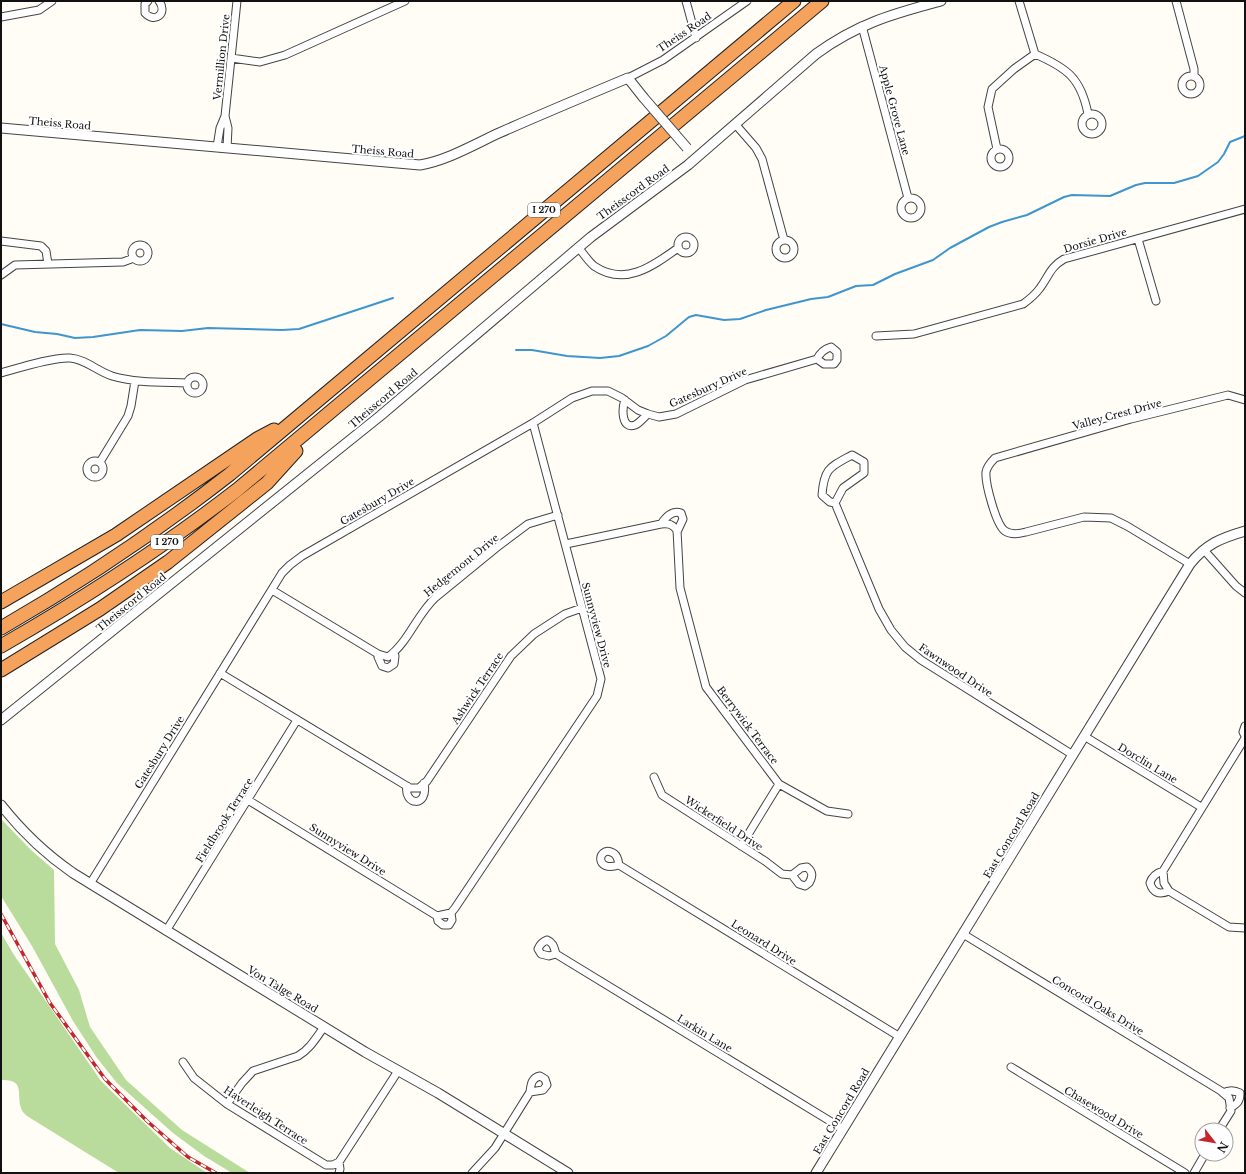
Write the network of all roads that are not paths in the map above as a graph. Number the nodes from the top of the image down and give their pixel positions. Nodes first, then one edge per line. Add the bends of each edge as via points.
1 (52, 1) edge
2 (148, 1) edge
3 (159, 1) edge
4 (236, 1) edge
5 (405, 1) edge
6 (686, 1) edge
7 (747, 1) edge
8 (794, 1) edge
9 (822, 1) edge
10 (941, 1) edge
11 (1019, 1) edge
12 (1176, 1) edge
13 (1, 16) edge
14 (862, 26) junction
15 (696, 38) junction
16 (1035, 54) junction
17 (231, 58) junction
18 (1194, 75) dead end
19 (628, 78) junction
20 (1088, 114) dead end
21 (225, 116) junction
22 (736, 125) junction
23 (1, 128) edge
24 (217, 147) junction
25 (227, 148) junction
26 (997, 149) dead end
27 (696, 159) junction
28 (908, 198) dead end
29 (1245, 209) edge
30 (1138, 239) junction
31 (784, 240) dead end
32 (1, 241) edge
33 (578, 247) junction
34 (678, 248) dead end
35 (134, 258) dead end
36 (48, 264) junction
37 (1, 275) edge
38 (1156, 301) dead end
39 (876, 336) dead end
40 (817, 359) dead end
41 (1, 373) edge
42 (135, 381) junction
43 (187, 383) dead end
44 (625, 400) junction
45 (1245, 400) edge
46 (648, 414) junction
47 (295, 419) junction
48 (322, 421) junction
49 (533, 423) junction
50 (100, 462) dead end
51 (835, 503) junction
52 (558, 515) junction
53 (661, 524) junction
54 (1245, 531) edge
55 (677, 532) junction
56 (566, 544) junction
57 (1204, 550) junction
58 (1190, 564) junction
59 (272, 590) junction
60 (1245, 593) edge
61 (1, 602) edge
62 (582, 608) junction
63 (1, 628) edge
64 (1, 646) edge
65 (394, 652) junction
66 (378, 655) junction
67 (1, 670) edge
68 (220, 673) junction
69 (1, 720) edge
70 (297, 720) junction
71 (1245, 726) edge
72 (1084, 736) junction
73 (1245, 737) edge
74 (1073, 755) junction
75 (654, 777) dead end
76 (424, 783) junction
77 (779, 784) junction
78 (407, 786) junction
79 (248, 800) junction
80 (1, 805) edge
81 (1201, 807) junction
82 (848, 814) dead end
83 (741, 846) junction
84 (619, 865) dead end
85 (1162, 871) junction
86 (792, 875) dead end
87 (90, 884) junction
88 (1169, 891) junction
89 (451, 912) junction
90 (437, 916) junction
91 (1245, 928) edge
92 (166, 930) junction
93 (963, 934) junction
94 (556, 954) dead end
95 (324, 1027) junction
96 (900, 1037) junction
97 (183, 1062) dead end
98 (1011, 1067) dead end
99 (398, 1071) junction
100 (530, 1092) dead end
101 (1223, 1093) junction
102 (227, 1104) junction
103 (1230, 1108) junction
104 (1225, 1122) edge
105 (843, 1129) junction
106 (504, 1134) junction
107 (339, 1162) junction
108 (1200, 1162) edge
109 (324, 1164) junction
110 (327, 1173) edge
111 (339, 1173) edge
112 (472, 1173) edge
113 (568, 1173) edge
114 (816, 1173) edge
115 (1185, 1173) edge
116 (1194, 1173) edge

1 - 13 street via 39,10
2 - 3 street via 145,4 145,13 153,18 159,16 162,10
4 - 17 street, Vermillion Drive
5 - 17 street via 285,55 260,62
6 - 15 street
7 - 15 street, Theiss Road
8 - 47 highway, I 270
9 - 48 highway, I 270
10 - 14 street
11 - 16 street
12 - 18 street
14 - 22 street via 816,54
14 - 28 street, Apple Grove Lane
15 - 19 street, Theiss Road
16 - 20 street via 1051,61 1072,76 1086,102
16 - 26 street via 992,89 988,107
17 - 21 street, Vermillion Drive
19 - 25 street, Theiss Road via 427,164 401,164
19 - 27 street, bridge
21 - 24 street, Vermillion Drive
21 - 25 street, Vermillion Drive via 228,128
22 - 27 street
22 - 31 street via 762,159
23 - 24 street, Theiss Road
24 - 25 street, Theiss Road
27 - 33 street, Theisscord Road
29 - 30 street, Dorsie Drive
30 - 38 street
30 - 39 street, Dorsie Drive via 1064,259 1056,264 1041,288 1024,304 914,334
32 - 36 street via 41,246 46,251
33 - 34 street via 593,265 614,274 643,271
33 - 69 street, Theisscord Road via 380,416
35 - 36 street via 123,262
36 - 37 street via 15,265
40 - 46 street, Gatesbury Drive via 745,380 676,414 659,417
41 - 42 street via 58,358 70,358 111,376
42 - 43 street
42 - 50 street via 128,416
44 - 46 street, Gatesbury Drive
44 - 46 street via 623,411 626,424 636,424
44 - 49 street, Gatesbury Drive via 608,391 592,391 572,398
45 - 58 street, Valley Crest Drive via 1228,395 995,458 986,472 999,523 1010,534 1084,517 1111,518
47 - 61 highway via 256,439 116,535
47 - 63 highway, I 270 via 170,520 79,582
48 - 64 highway, I 270 via 178,535 86,596
48 - 67 highway via 268,483 197,540 100,609
49 - 52 street, Sunnyview Drive
49 - 59 street, Gatesbury Drive via 302,556 282,573
51 - 51 street, Fawnwood Drive via 843,488 864,474 864,462 852,455 830,466 823,482 822,495
51 - 74 street, Fawnwood Drive via 879,609 905,647 921,660
52 - 56 street, Sunnyview Drive
52 - 65 street, Hedgemont Drive via 528,524 436,597 428,604
53 - 55 street via 673,525
53 - 55 street, Berrywick Terrace via 670,515 681,513 683,519
53 - 56 street, Berrywick Terrace
54 - 57 street, East Concord Road via 1222,539
55 - 77 street, Berrywick Terrace via 680,588 706,687
56 - 62 street, Sunnyview Drive
57 - 58 street, East Concord Road
57 - 60 street
58 - 72 street, East Concord Road
59 - 66 street, Hedgemont Drive
59 - 68 street, Gatesbury Drive
62 - 76 street, Ashwick Terrace via 565,614 534,634 511,656
62 - 89 street, Sunnyview Drive via 601,679 597,696
65 - 66 street via 388,657
65 - 66 street, Hedgemont Drive via 394,664 388,668 382,666
68 - 70 street
68 - 87 street, Gatesbury Drive
70 - 78 street
70 - 79 street, Fieldbrook Terrace
71 - 73 street
72 - 74 street, East Concord Road
72 - 81 street, Dorclin Lane
73 - 81 street
74 - 93 street, East Concord Road
75 - 83 street, Wickerfield Drive via 662,795
76 - 78 street via 419,788
76 - 78 street, Ashwick Terrace via 425,795 418,802 409,799
77 - 82 street, Berrywick Terrace via 827,810
77 - 83 street
79 - 90 street, Sunnyview Drive
79 - 92 street, Fieldbrook Terrace
80 - 87 street, Von Talge Road via 37,846
81 - 85 street
83 - 86 street, Wickerfield Drive via 782,874
84 - 96 street, Leonard Drive
85 - 88 street via 1164,883
85 - 88 street via 1156,873 1150,882 1158,893
87 - 92 street, Von Talge Road
88 - 91 street via 1229,927
89 - 90 street
89 - 90 street, Sunnyview Drive via 452,920 449,925 443,925
92 - 95 street, Von Talge Road
93 - 96 street, East Concord Road
93 - 101 street, Concord Oaks Drive
94 - 105 street, Larkin Lane
95 - 99 street, Von Talge Road
95 - 102 street via 298,1056 253,1071
96 - 105 street, East Concord Road
97 - 102 street, Haverleigh Terrace via 194,1078
98 - 115 street, Chasewood Drive
99 - 106 street, Von Talge Road
99 - 107 street
100 - 106 street
101 - 103 street via 1228,1098
101 - 103 street, Concord Oaks Drive via 1235,1090 1240,1094 1237,1104
102 - 109 street, Haverleigh Terrace
103 - 104 street, Concord Oaks Drive via 1231,1111
105 - 114 street, East Concord Road
106 - 112 street via 489,1156
106 - 113 street, Von Talge Road
107 - 109 street via 333,1165
107 - 111 street
108 - 116 street
109 - 110 street

